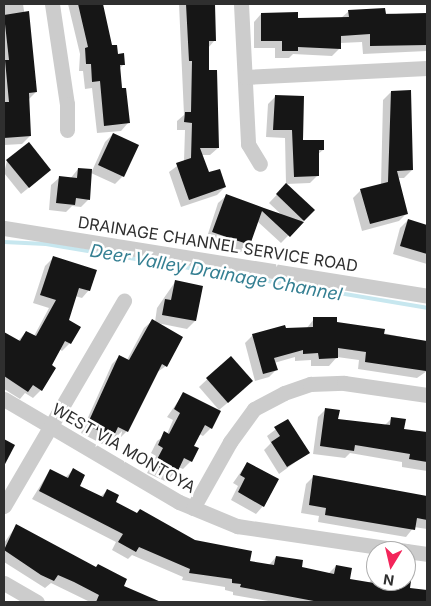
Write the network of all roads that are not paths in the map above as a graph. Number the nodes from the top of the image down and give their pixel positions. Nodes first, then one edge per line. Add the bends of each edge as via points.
1 (52, 4) edge
2 (241, 4) edge
3 (427, 68) edge
4 (245, 77) junction
5 (67, 130) dead end
6 (260, 164) dead end
7 (4, 228) edge
8 (427, 296) edge
9 (124, 301) dead end
10 (427, 395) edge
11 (4, 398) edge
12 (50, 425) junction
13 (4, 506) edge
14 (193, 508) junction
15 (366, 545) edge
16 (4, 583) edge
17 (37, 602) edge

1 - 5 street via 65,86
2 - 4 street
3 - 4 street
4 - 6 street via 248,144
7 - 8 street, DRAINAGE CHANNEL SERVICE ROAD
9 - 12 street
10 - 14 street via 344,382 310,384 284,393 254,409 230,442
11 - 12 street, WEST VIA MONTOYA
12 - 13 street
12 - 14 street, WEST VIA MONTOYA
14 - 15 street, WEST VIA MONTOYA via 237,526
16 - 17 street

